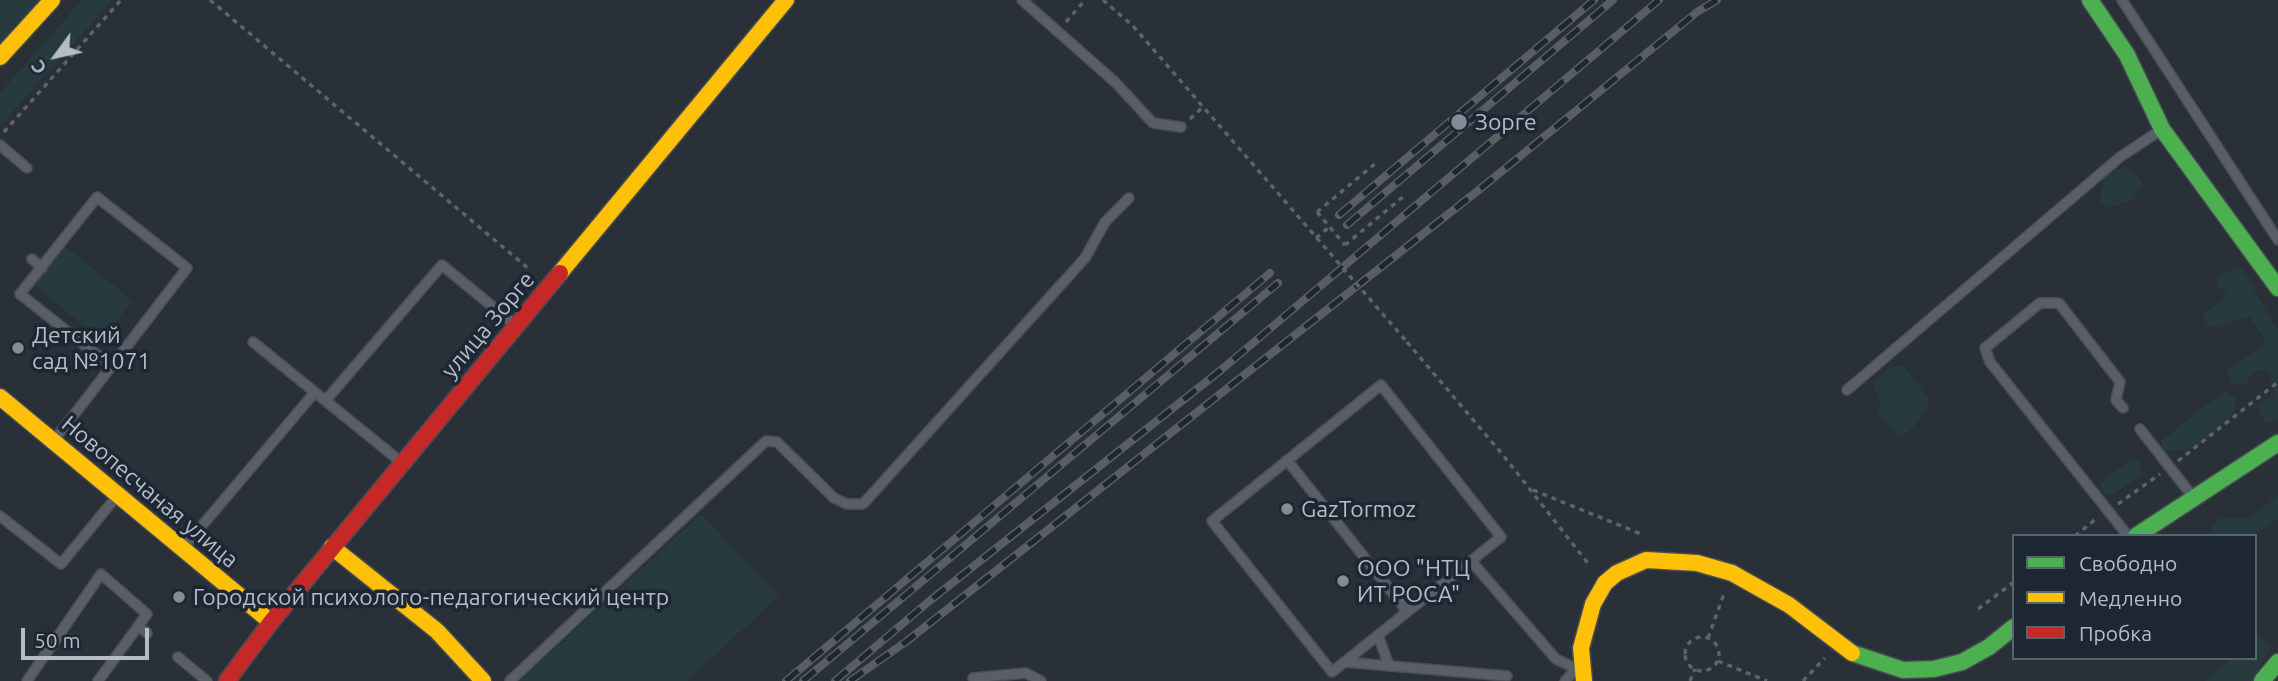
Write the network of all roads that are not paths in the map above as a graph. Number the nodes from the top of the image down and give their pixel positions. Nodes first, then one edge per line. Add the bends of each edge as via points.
1 (52, 0) edge
2 (786, 0) edge
3 (1022, 0) edge
4 (2090, 0) edge
5 (2122, 0) edge
6 (0, 57) edge
7 (1181, 127) road end
8 (2162, 129) junction
9 (0, 145) edge
10 (27, 168) dead end
11 (1129, 198) dead end
12 (2278, 240) edge
13 (32, 259) dead end
14 (42, 268) junction
15 (2278, 288) edge
16 (517, 326) junction
17 (253, 342) dead end
18 (111, 366) junction
19 (1847, 390) dead end
20 (315, 392) junction
21 (0, 397) edge
22 (326, 400) junction
23 (2123, 408) dead end
24 (2140, 429) dead end
25 (53, 441) junction
26 (2278, 443) edge
27 (1287, 460) junction
28 (402, 463) junction
29 (118, 495) junction
30 (2194, 498) junction
31 (0, 516) edge
32 (2125, 534) edge
33 (2139, 534) edge
34 (332, 547) junction
35 (183, 548) junction
36 (1471, 561) junction
37 (1407, 611) junction
38 (271, 622) junction
39 (138, 626) junction
40 (2012, 628) edge
41 (147, 633) dead end
42 (1378, 635) junction
43 (178, 657) dead end
44 (1344, 662) junction
45 (2278, 662) edge
46 (1388, 663) junction
47 (1580, 674) edge
48 (1507, 676) dead end
49 (973, 678) dead end
50 (27, 681) edge
51 (98, 681) edge
52 (207, 681) edge
53 (227, 681) edge
54 (483, 681) edge
55 (510, 681) edge
56 (1041, 681) edge
57 (1565, 681) edge
58 (2262, 681) edge

1 - 6 street
2 - 16 street, улица Зорге
3 - 7 lane via 1115,82 1153,123
4 - 8 street via 2127,55
5 - 12 lane
8 - 15 street
8 - 19 lane via 2120,157
9 - 10 lane
11 - 55 lane via 1105,222 1085,258 863,504 834,498 777,442 766,441
13 - 14 lane
14 - 18 lane via 20,294
14 - 18 lane via 97,197 187,268
16 - 22 lane via 442,265
16 - 28 street, улица Зорге
17 - 20 lane
18 - 25 lane
20 - 22 lane
20 - 35 lane
21 - 25 street, Новопесчаная улица
22 - 28 lane
23 - 32 lane via 2116,400 2120,382 2059,303 2040,303 1985,348 1990,362
24 - 30 lane
25 - 29 street, Новопесчаная улица
26 - 30 street
27 - 36 lane via 1381,385 1501,537
27 - 37 lane
27 - 44 lane via 1212,521 1332,671
28 - 34 street, улица Зорге
29 - 31 lane via 61,564
29 - 35 street, Новопесчаная улица
30 - 33 street
34 - 38 street, улица Зорге
34 - 54 street via 437,631
35 - 38 street, Новопесчаная улица
36 - 37 lane
36 - 47 lane via 1556,659
37 - 42 lane
38 - 53 street, улица Зорге
39 - 41 lane
39 - 50 lane via 147,614 101,574
39 - 51 lane
40 - 47 street via 1971,657 1934,669 1903,670 1855,656 1790,605 1757,586 1709,566 1646,560 1605,583 1585,625
42 - 44 lane
42 - 46 lane
43 - 52 lane
44 - 46 lane
45 - 58 street
46 - 48 lane
47 - 57 lane
49 - 56 lane via 1026,673

